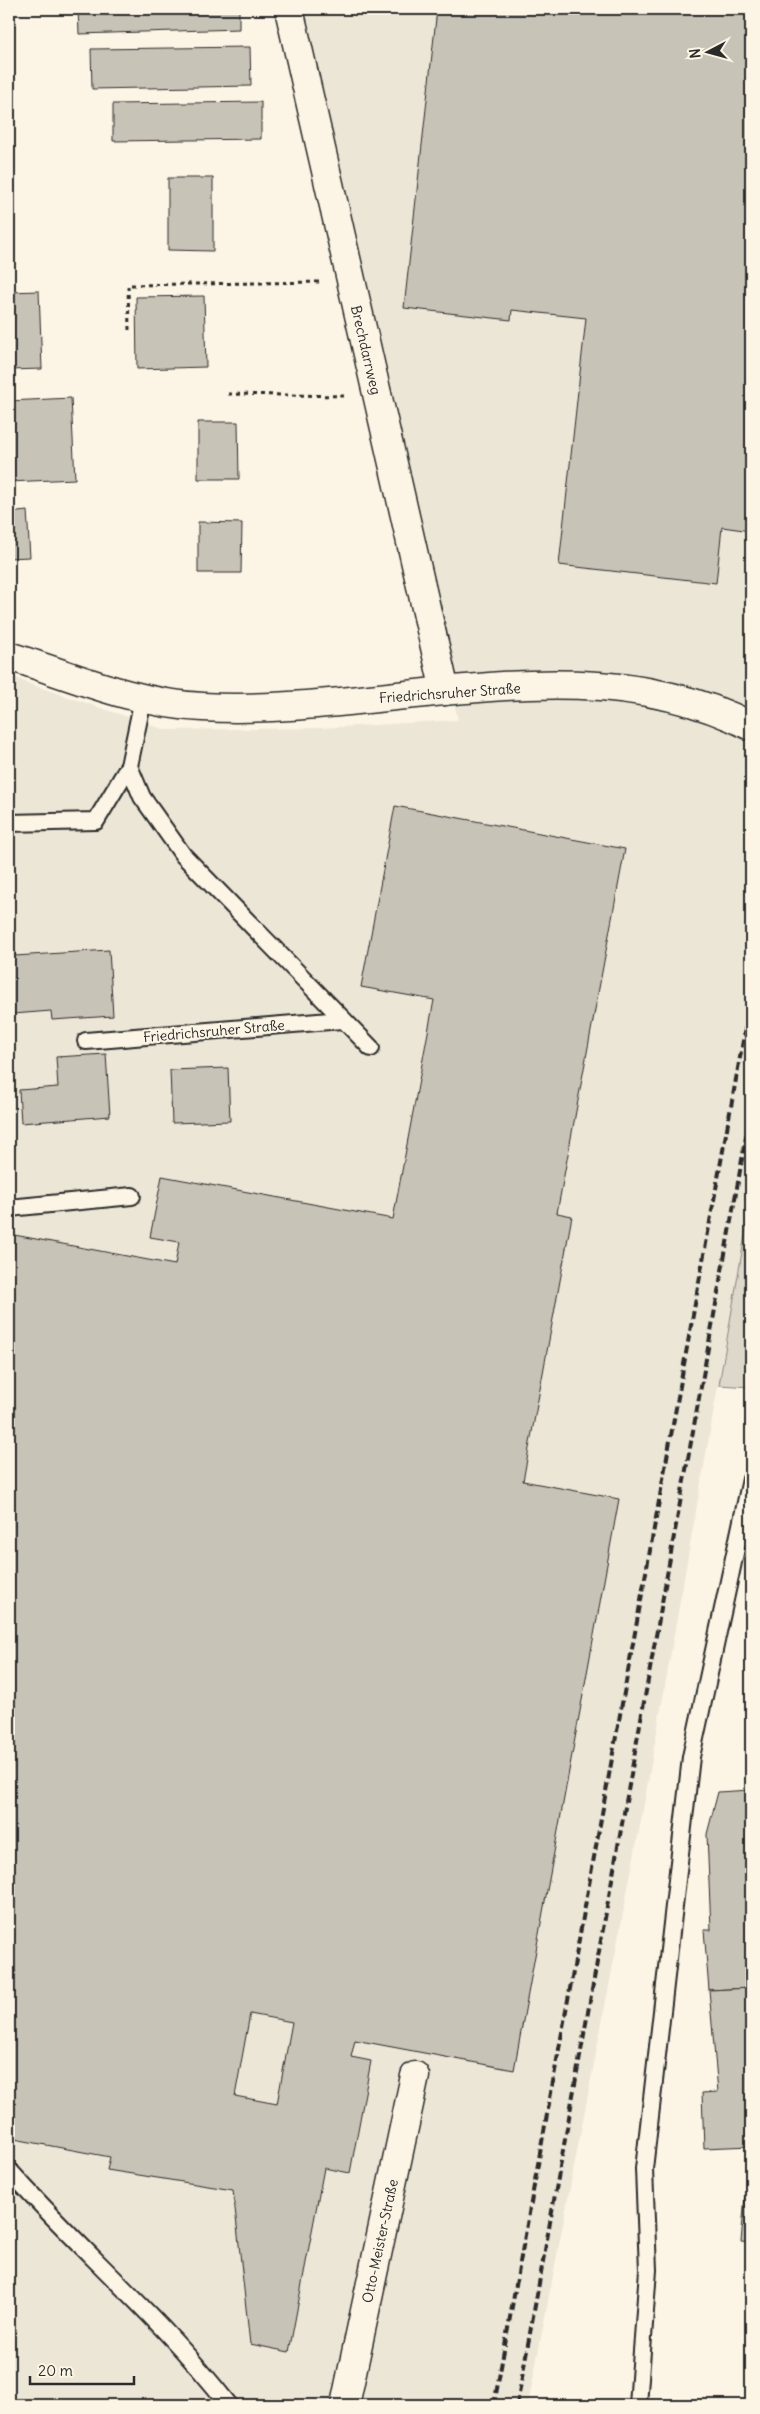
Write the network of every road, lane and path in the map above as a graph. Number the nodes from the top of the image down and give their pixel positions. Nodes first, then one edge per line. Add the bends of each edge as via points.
1 (289, 9) edge
2 (351, 282) junction
3 (129, 330) dead end
4 (228, 394) dead end
5 (377, 397) junction
6 (9, 656) edge
7 (445, 690) junction
8 (143, 699) junction
9 (751, 726) edge
10 (129, 766) junction
11 (9, 823) edge
12 (342, 1020) junction
13 (86, 1041) dead end
14 (371, 1048) dead end
15 (132, 1196) dead end
16 (9, 1208) edge
17 (751, 1479) edge
18 (415, 2076) dead end
19 (9, 2170) edge
20 (229, 2405) edge
21 (344, 2405) edge
22 (638, 2405) edge

1 - 2 street, Brechdarrweg
2 - 3 path via 128,285
2 - 5 street, Brechdarrweg
4 - 5 path
5 - 7 street, Brechdarrweg
6 - 8 street, Friedrichsruher Straße
7 - 8 street, Friedrichsruher Straße via 305,706 203,707
7 - 9 street, Friedrichsruher Straße via 615,686 679,697 729,714
8 - 10 lane
10 - 11 lane via 96,822
10 - 12 lane via 142,797 183,855
12 - 13 lane, Friedrichsruher Straße
12 - 14 lane
15 - 16 lane
17 - 22 lane via 691,1757 644,2169 648,2270
18 - 21 street, Otto-Meister-Straße
19 - 20 lane via 52,2218 195,2362

